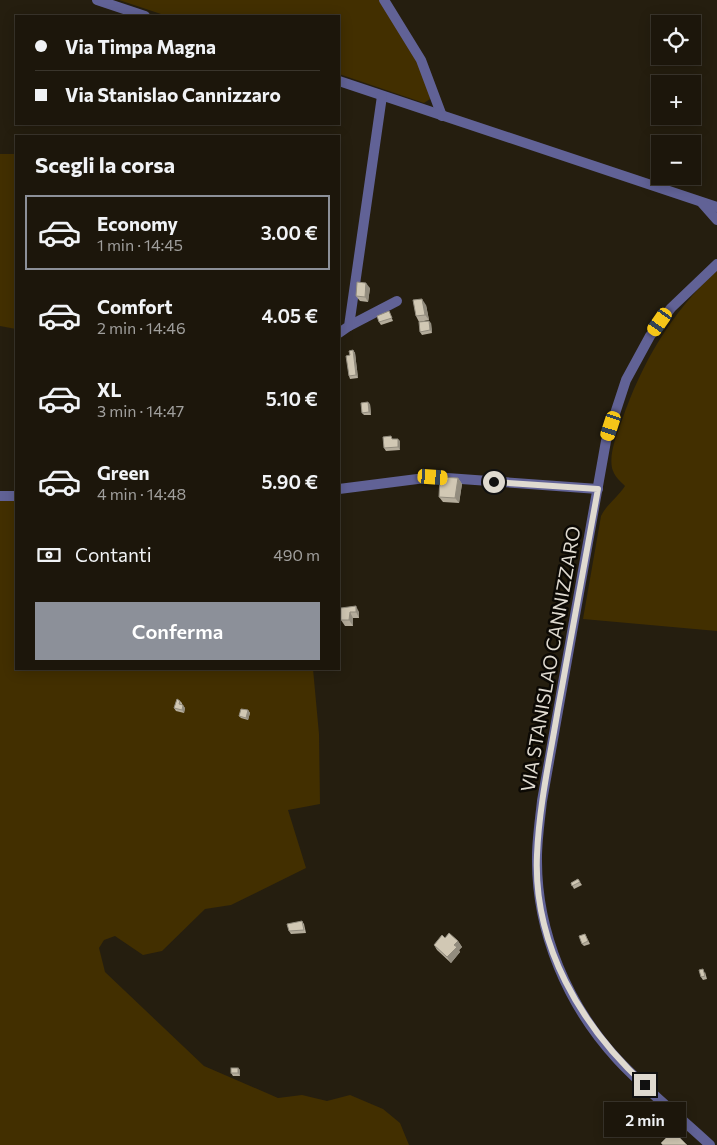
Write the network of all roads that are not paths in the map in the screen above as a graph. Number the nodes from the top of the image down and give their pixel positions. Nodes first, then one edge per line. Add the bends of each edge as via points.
1 (97, 0) edge
2 (384, 0) edge
3 (142, 15) edge
4 (340, 81) edge
5 (382, 96) junction
6 (442, 116) junction
7 (699, 201) junction
8 (717, 208) edge
9 (717, 220) edge
10 (717, 255) edge
11 (717, 264) edge
12 (708, 271) junction
13 (397, 301) dead end
14 (349, 326) junction
15 (340, 331) edge
16 (340, 489) edge
17 (598, 489) junction
18 (0, 496) edge
19 (15, 496) edge
20 (710, 1145) edge

1 - 3 street
2 - 6 street via 421,60
4 - 5 street
5 - 6 street
5 - 14 street
6 - 7 street
7 - 8 street
7 - 9 street
10 - 12 street
11 - 12 street
12 - 17 street, VIA STANISLAO CANNIZZARO via 671,308 650,336 626,380 606,441
13 - 14 street
14 - 15 street
16 - 17 street via 433,477
17 - 20 street, VIA STANISLAO CANNIZZARO via 542,801 537,858 542,913 559,969 598,1035 619,1060
18 - 19 street

